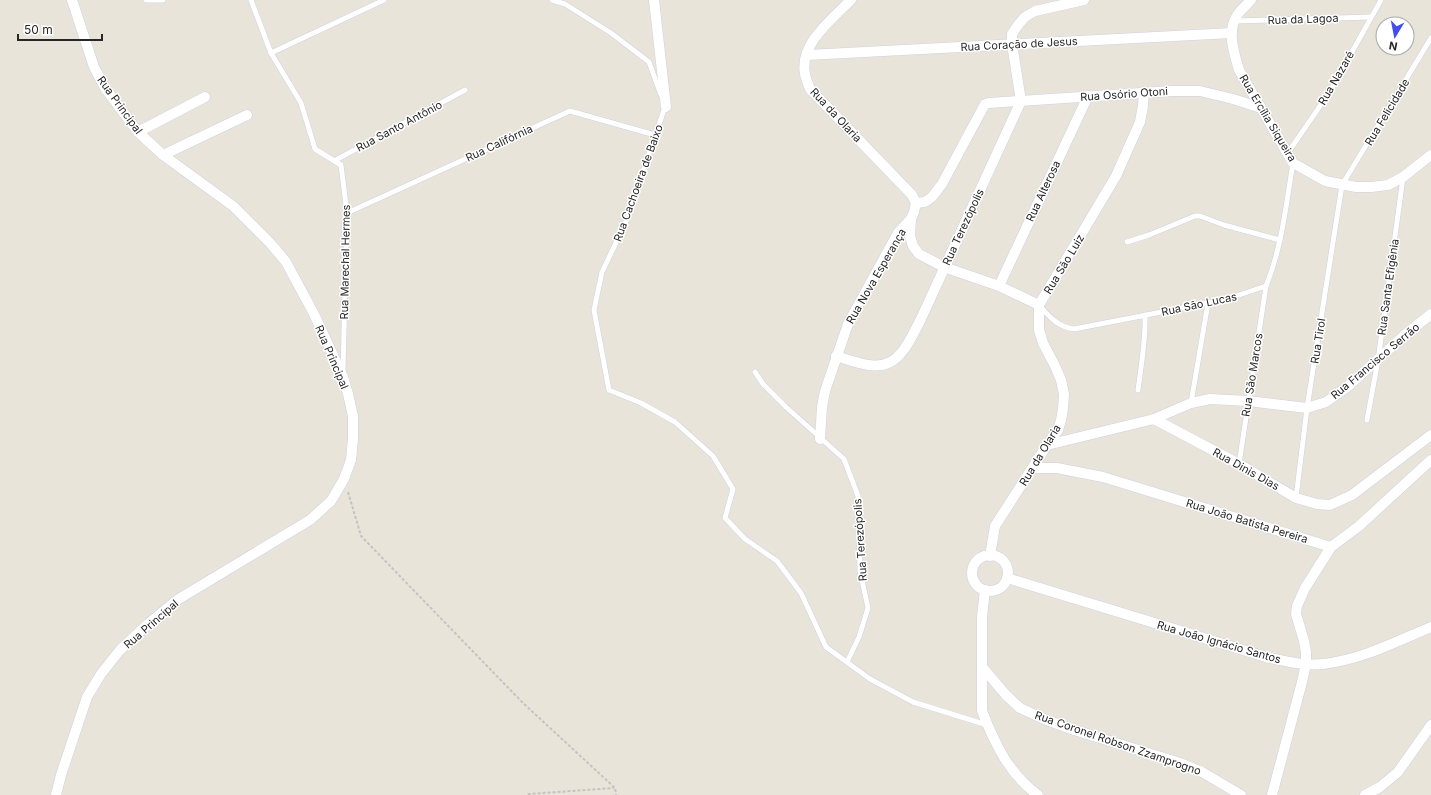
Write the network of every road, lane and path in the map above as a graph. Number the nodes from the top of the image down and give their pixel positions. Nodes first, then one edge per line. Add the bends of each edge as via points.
1 (72, 0) edge
2 (146, 0) edge
3 (163, 0) edge
4 (251, 0) edge
5 (384, 0) edge
6 (552, 0) edge
7 (654, 0) edge
8 (851, 0) edge
9 (1084, 0) edge
10 (1251, 0) edge
11 (1381, 0) edge
12 (1371, 17) junction
13 (1234, 21) junction
14 (1232, 33) junction
15 (1431, 38) edge
16 (1012, 44) junction
17 (271, 53) junction
18 (807, 55) junction
19 (465, 90) dead end
20 (1144, 92) junction
21 (1088, 96) junction
22 (205, 97) dead end
23 (1021, 101) junction
24 (666, 107) junction
25 (1261, 108) junction
26 (247, 115) dead end
27 (138, 132) junction
28 (655, 135) junction
29 (1287, 154) junction
30 (1431, 154) edge
31 (163, 155) junction
32 (334, 161) junction
33 (1293, 163) junction
34 (1403, 177) junction
35 (1342, 185) junction
36 (916, 203) junction
37 (347, 213) junction
38 (911, 219) junction
39 (1280, 240) junction
40 (1127, 242) dead end
41 (944, 267) junction
42 (999, 286) junction
43 (1266, 286) junction
44 (1208, 303) junction
45 (1039, 305) junction
46 (1431, 314) edge
47 (1145, 315) junction
48 (836, 356) junction
49 (1378, 360) junction
50 (755, 372) dead end
51 (343, 376) junction
52 (1138, 390) dead end
53 (1248, 401) junction
54 (1191, 404) junction
55 (1307, 408) junction
56 (1154, 419) junction
57 (1368, 420) dead end
58 (1431, 435) edge
59 (820, 439) junction
60 (1047, 445) junction
61 (1431, 460) edge
62 (1239, 464) junction
63 (1033, 468) junction
64 (344, 479) junction
65 (1296, 498) junction
66 (1332, 548) junction
67 (990, 556) junction
68 (1007, 578) junction
69 (985, 590) junction
70 (1431, 627) edge
71 (847, 662) junction
72 (1306, 664) junction
73 (983, 668) junction
74 (987, 725) junction
75 (1431, 725) edge
76 (615, 788) junction
77 (56, 795) edge
78 (528, 795) edge
79 (616, 795) edge
80 (1038, 795) edge
81 (1241, 795) edge
82 (1272, 795) edge
83 (1365, 795) edge

1 - 27 street, Rua Principal via 94,67 105,88
2 - 3 lane
4 - 17 lane, Rua Marechal Hermes
5 - 17 lane
6 - 24 lane via 565,4 611,33 649,62
7 - 24 street
8 - 18 street, Rua da Olaria via 810,44
9 - 16 street via 1030,14 1012,34
10 - 13 street, Rua Ercília Siqueira
11 - 12 lane, Rua Nazaré
12 - 13 lane, Rua da Lagoa
12 - 29 lane, Rua Nazaré via 1329,93
13 - 14 street, Rua Ercília Siqueira
14 - 16 street, Rua Coração de Jesus
14 - 25 street, Rua Ercília Siqueira via 1239,70
15 - 35 lane, Rua Felicidade
16 - 18 street, Rua Coração de Jesus
16 - 23 street
17 - 32 lane, Rua Marechal Hermes via 301,103 315,149
18 - 36 street, Rua da Olaria via 804,65 810,89 912,195
19 - 32 lane, Rua Santo Antônio
20 - 21 street, Rua Osório Otoni
20 - 25 street, Rua Osório Otoni via 1200,91
20 - 45 street, Rua São Luiz via 1140,122 1116,176
21 - 23 street, Rua Osório Otoni
21 - 42 street, Rua Alterosa
22 - 27 street
23 - 36 street, Rua Osório Otoni via 985,104 942,184 932,198
23 - 41 street, Rua Terezópolis
24 - 28 lane, Rua Cachoeira de Baixo
25 - 29 street, Rua Ercília Siqueira
26 - 31 street
27 - 31 street, Rua Principal
28 - 37 lane, Rua Califórnia via 570,110
28 - 71 lane, Rua Cachoeira de Baixo via 625,224 602,272 594,310 609,390 641,403 675,422 713,456 733,489 725,518 745,539 777,561 801,593 826,647
29 - 33 street, Rua Ercília Siqueira
30 - 34 street, Rua Ercília Siqueira
31 - 51 street, Rua Principal via 234,206 286,262
32 - 37 lane, Rua Marechal Hermes via 341,165
33 - 35 street, Rua Ercília Siqueira via 1325,181
33 - 39 lane
34 - 35 street, Rua Ercília Siqueira via 1388,185
34 - 49 lane, Rua Santa Efigênia
35 - 55 lane, Rua Tirol
36 - 38 street, Rua Nova Esperança
37 - 51 lane, Rua Marechal Hermes
38 - 41 street, Rua São Luiz via 910,236 913,246 919,254
38 - 48 street, Rua Nova Esperança via 898,233 865,291 848,324
39 - 40 lane via 1195,216
39 - 43 lane
41 - 42 street, Rua São Luiz
41 - 48 street, Rua Terezópolis via 920,321 901,354 886,365 874,366 862,365
42 - 45 street, Rua São Luiz
43 - 44 lane, Rua São Lucas via 1229,299
43 - 53 lane, Rua São Marcos
44 - 47 lane, Rua São Lucas
44 - 54 lane
45 - 47 lane, Rua São Lucas via 1054,321 1065,328 1074,329
45 - 60 street, Rua da Olaria via 1039,330 1061,380 1064,394 1058,430
46 - 49 street, Rua Francisco Serrão
47 - 52 lane
48 - 59 street, Rua Nova Esperança via 825,391
49 - 55 street, Rua Francisco Serrão via 1326,402
49 - 57 lane, Rua Santa Efigênia
50 - 59 lane, Rua Terezópolis
51 - 64 street, Rua Principal via 353,416 354,438 351,460
53 - 54 street, Rua Francisco Serrão via 1210,399
53 - 55 street, Rua Francisco Serrão
53 - 62 lane, Rua São Marcos
54 - 56 street, Rua Francisco Serrão
55 - 65 lane, Rua Tirol
56 - 60 street
56 - 62 street, Rua Dinis Dias
58 - 65 street, Rua Dinis Dias via 1341,501 1330,505
59 - 71 lane, Rua Terezópolis via 844,459 858,496 860,571 868,608 859,637
60 - 63 street, Rua da Olaria
61 - 66 street via 1360,526
62 - 65 street, Rua Dinis Dias
63 - 66 street, Rua João Batista Pereira via 1057,468 1103,477
63 - 67 street, Rua da Olaria via 996,526
64 - 76 path via 362,536 523,703
64 - 77 street, Rua Principal via 330,501 310,520 177,600 120,650 87,697
66 - 72 street via 1305,588 1297,606 1296,614 1304,641
67 - 68 street via 1004,563
67 - 69 street via 979,559 972,574 976,584
68 - 69 street via 996,590
68 - 72 street, Rua João Ignácio Santos via 1266,657
69 - 73 street via 982,617
70 - 72 street, Rua João Ignácio Santos via 1339,662
71 - 74 lane via 870,679 912,702
72 - 82 street
73 - 74 street via 982,711
73 - 81 street, Rua Coronel Robson Zzamprogno via 1020,708 1071,729 1180,763 1202,772
74 - 80 street via 1009,767
75 - 83 street via 1398,772 1380,787
76 - 78 path
76 - 79 path

